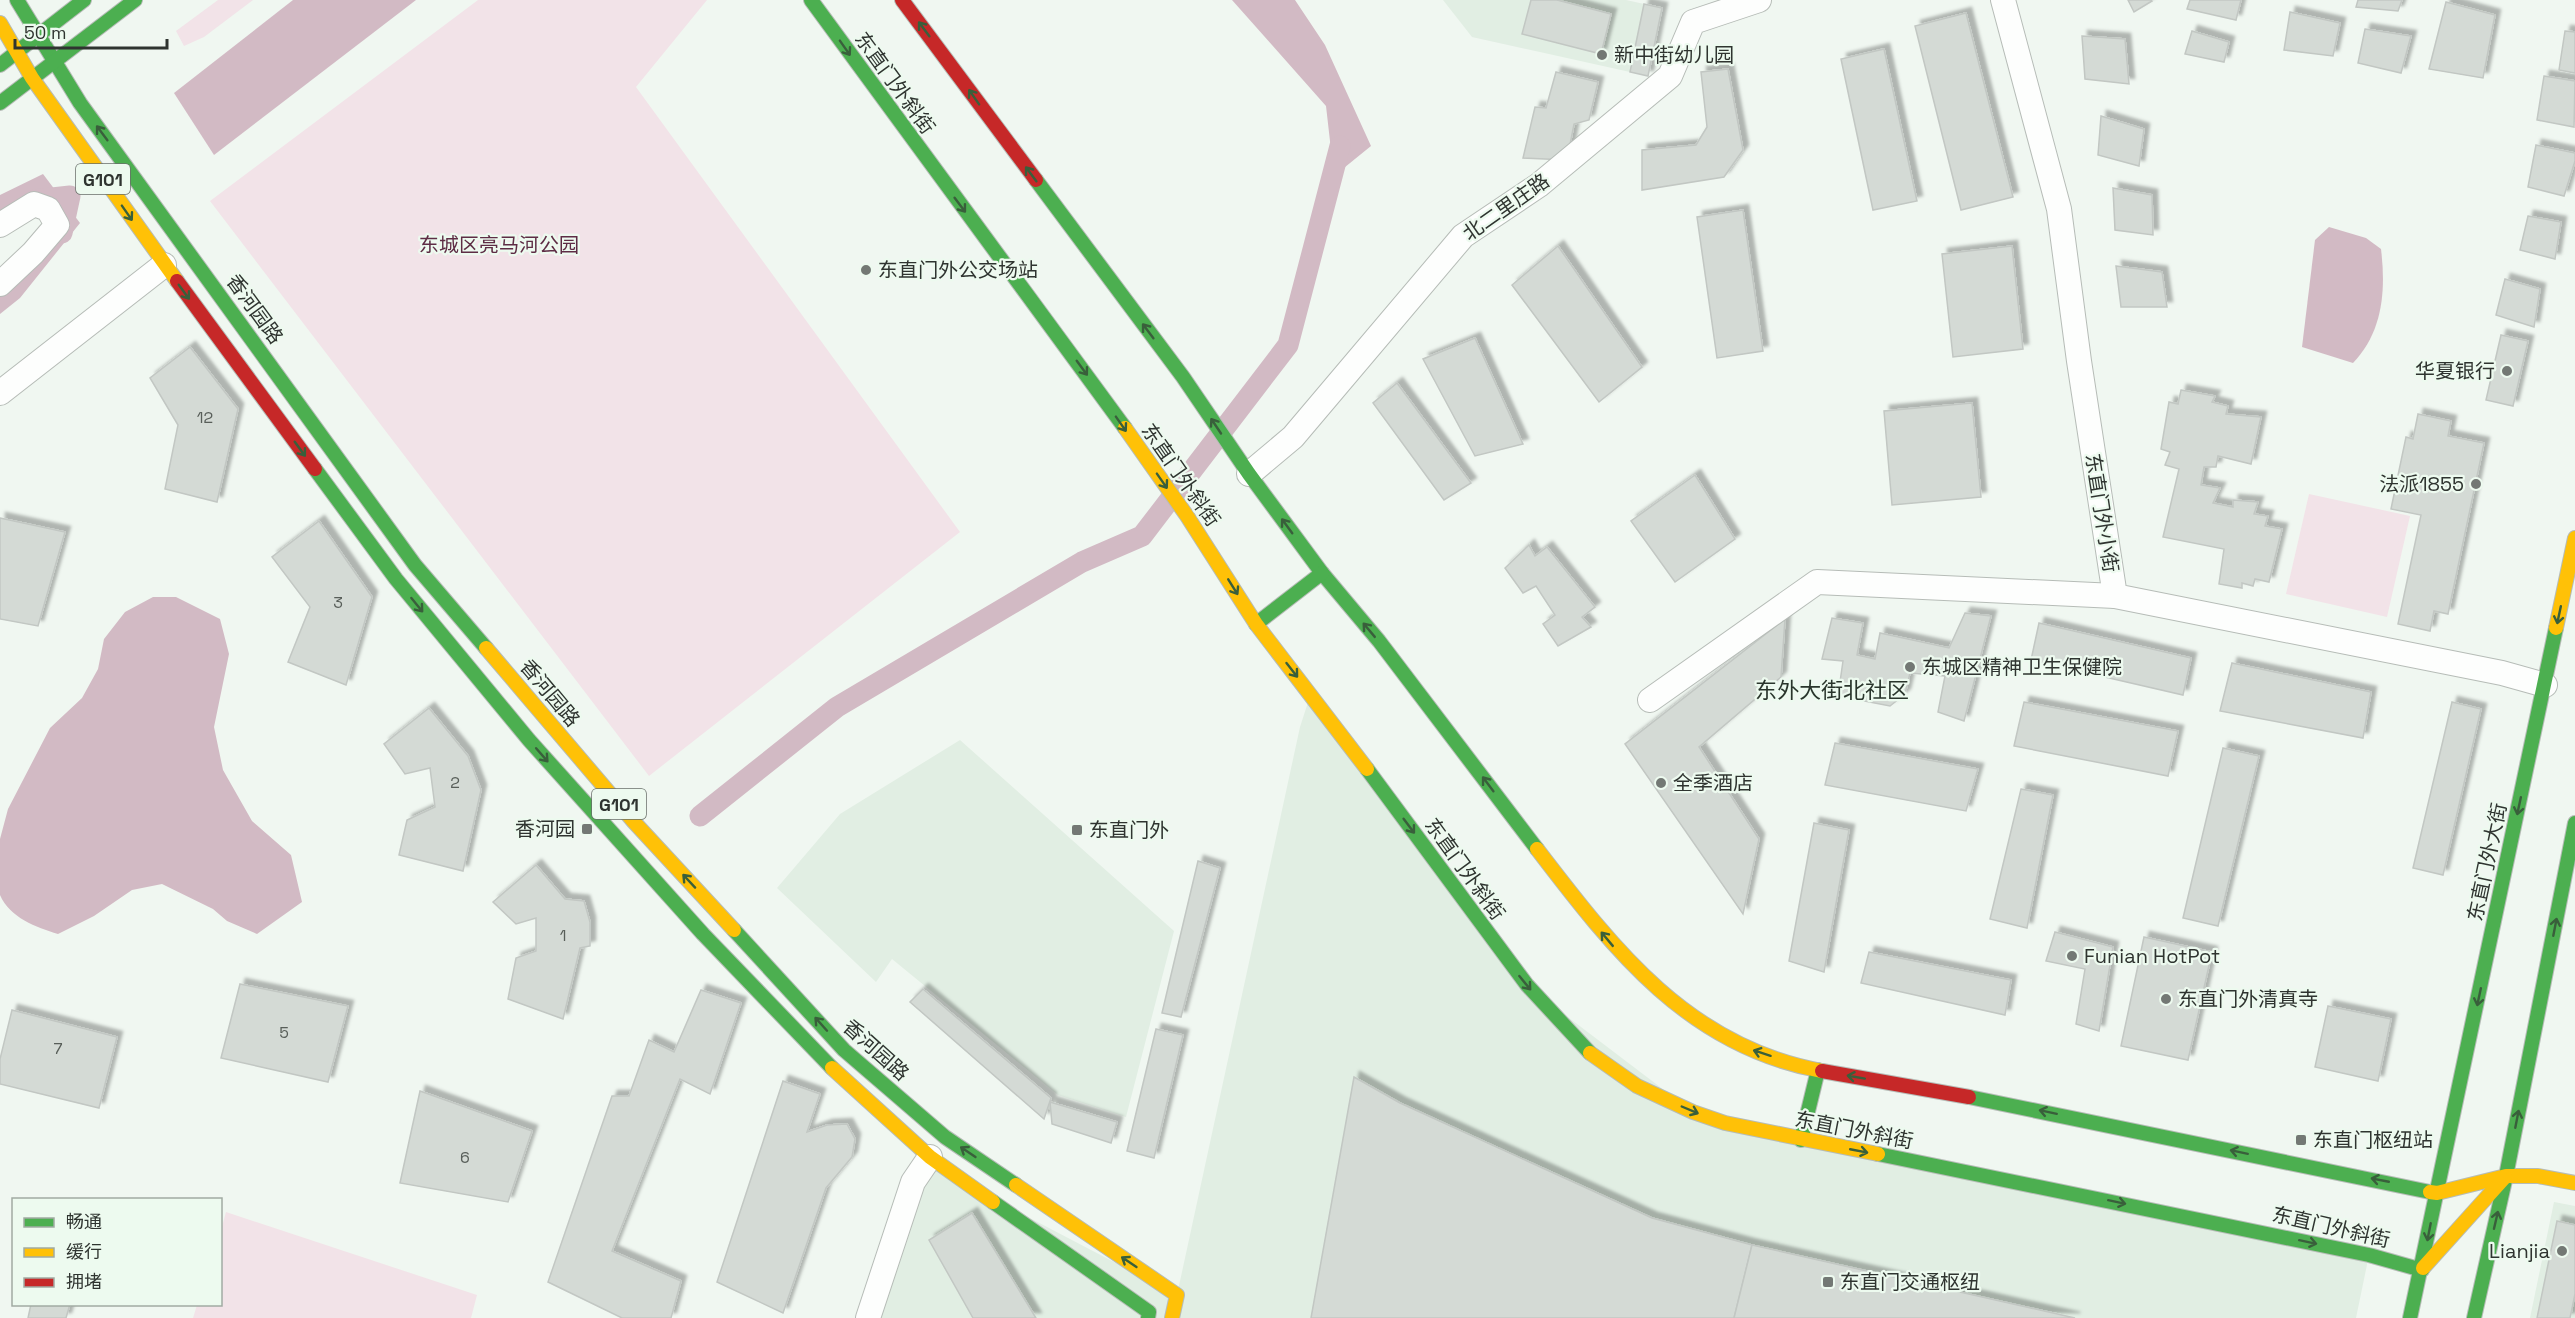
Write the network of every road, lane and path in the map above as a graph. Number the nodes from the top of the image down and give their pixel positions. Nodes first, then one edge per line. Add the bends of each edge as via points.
1 (17, 0) edge
2 (84, 0) edge
3 (135, 0) edge
4 (811, 0) edge
5 (902, 0) edge
6 (1759, 0) edge
7 (2003, 0) edge
8 (0, 23) edge
9 (37, 36) junction
10 (16, 52) junction
11 (53, 62) junction
12 (0, 64) edge
13 (33, 78) junction
14 (0, 103) edge
15 (0, 225) edge
16 (164, 265) junction
17 (0, 284) edge
18 (0, 393) edge
19 (1249, 474) junction
20 (2575, 538) edge
21 (1322, 573) junction
22 (2115, 596) junction
23 (1256, 624) junction
24 (2545, 685) junction
25 (1650, 700) dead end
26 (2575, 823) edge
27 (1818, 1070) junction
28 (1802, 1140) junction
29 (930, 1157) junction
30 (2506, 1176) junction
31 (2575, 1183) edge
32 (2437, 1193) junction
33 (2422, 1270) junction
34 (1148, 1315) edge
35 (868, 1318) edge
36 (1172, 1318) edge
37 (2410, 1318) edge
38 (2474, 1318) edge

1 - 9 main road, 香河园路 / G101
2 - 9 main road
3 - 11 main road
4 -> 23 main road, 东直门外斜街 via 1138,447
19 -> 5 main road via 1183,377
6 - 19 street, 北二里庄路 via 1693,22 1670,76 1539,185 1463,236 1293,437
7 - 22 street, 东直门外小街 via 2060,209
8 - 10 main road, G101
9 - 10 main road
9 - 11 main road, 香河园路 / G101
10 - 12 main road
10 - 13 main road, G101
11 - 13 main road
36 -> 11 main road, 香河园路 / G101 via 1177,1295 945,1137 844,1050 634,822 415,565
13 - 14 main road
13 -> 16 main road, G101
15 - 17 street via 34,204 48,209 57,225
16 - 18 street
16 -> 29 main road, G101 via 396,579 529,740 696,926 824,1060
21 -> 19 main road
20 -> 24 main road, 东直门外大街
21 - 23 main road
27 -> 21 main road via 1756,1052 1717,1032 1647,981 1602,933 1379,641
22 - 24 street, 东直门外小街 via 2502,673
22 - 25 street via 1817,582
23 -> 28 main road, 东直门外斜街 via 1527,986 1590,1053 1637,1086 1694,1112
24 -> 32 main road, 东直门外大街
30 -> 26 main road
27 - 28 main road
32 -> 27 main road via 2040,1110
28 -> 33 main road, 东直门外斜街 via 2369,1254
29 - 34 main road, G101
29 - 35 street via 913,1182
30 - 31 main road via 2538,1176
30 - 32 main road
30 - 33 main road
38 -> 30 main road
32 -> 33 main road, 东直门外大街
33 - 37 main road

